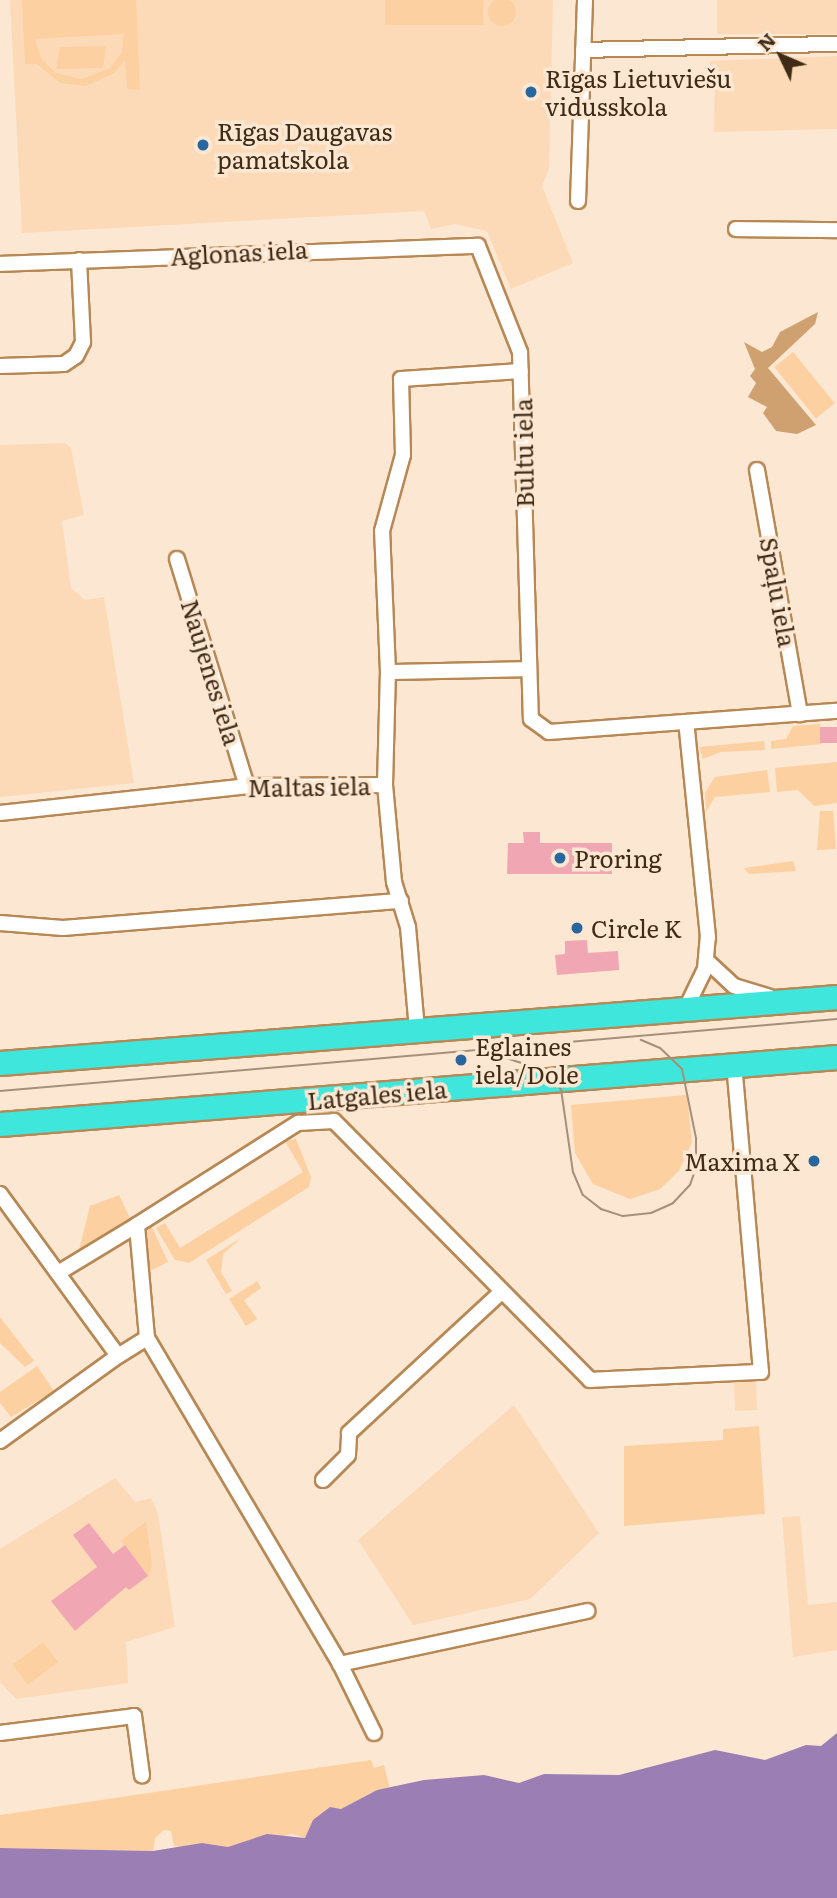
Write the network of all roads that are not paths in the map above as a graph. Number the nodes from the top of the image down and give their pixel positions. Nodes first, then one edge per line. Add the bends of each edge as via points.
1 (584, 0) edge
2 (837, 44) edge
3 (583, 50) junction
4 (578, 201) dead end
5 (736, 229) dead end
6 (837, 230) edge
7 (478, 246) joint
8 (79, 260) junction
9 (0, 264) edge
10 (0, 366) edge
11 (521, 371) junction
12 (757, 470) dead end
13 (177, 559) dead end
14 (527, 669) junction
15 (388, 672) junction
16 (837, 711) edge
17 (800, 714) junction
18 (686, 722) junction
19 (385, 785) junction
20 (247, 786) junction
21 (0, 813) edge
22 (401, 901) junction
23 (0, 923) edge
24 (706, 960) junction
25 (837, 997) edge
26 (782, 1001) junction
27 (686, 1009) junction
28 (417, 1030) junction
29 (837, 1057) edge
30 (0, 1063) edge
31 (734, 1065) junction
32 (316, 1110) junction
33 (0, 1124) edge
34 (0, 1194) edge
35 (137, 1225) junction
36 (58, 1273) junction
37 (501, 1292) junction
38 (146, 1338) junction
39 (118, 1356) junction
40 (0, 1441) edge
41 (323, 1480) dead end
42 (587, 1611) dead end
43 (340, 1664) junction
44 (0, 1733) edge
45 (373, 1733) dead end
46 (142, 1775) dead end

1 - 3 street
2 - 3 street
3 - 4 street
5 - 6 street
7 - 8 street, Aglonas iela
7 - 11 street, Bultu iela via 519,338
8 - 9 street, Aglonas iela
8 - 10 street via 83,342 76,356 64,363
11 - 14 street, Bultu iela
11 - 15 street, Maltas iela via 401,379 404,455 382,531
12 - 17 street, Spaļu iela
13 - 20 street, Naujenes iela
14 - 15 street
14 - 18 street via 531,719 549,732
15 - 19 street, Maltas iela
16 - 17 street
17 - 18 street
18 - 24 street
19 - 20 street, Maltas iela
19 - 22 street via 394,881
20 - 21 street, Maltas iela
22 - 23 street via 38,929
22 - 28 street
24 - 26 street via 734,986
24 - 27 street
25 - 26 highway
26 - 27 highway
27 - 28 highway
28 - 30 highway
29 - 31 highway, Latgales iela
31 - 32 highway, Latgales iela
31 - 37 street via 761,1372 590,1380
32 - 33 highway, Latgales iela
32 - 35 street
32 - 37 street via 343,1129
34 - 36 street
35 - 36 street
35 - 38 street
36 - 39 street
37 - 41 street via 349,1433 348,1455
38 - 39 street
38 - 43 street
39 - 40 street
42 - 43 street
43 - 45 street
44 - 46 street via 135,1716

